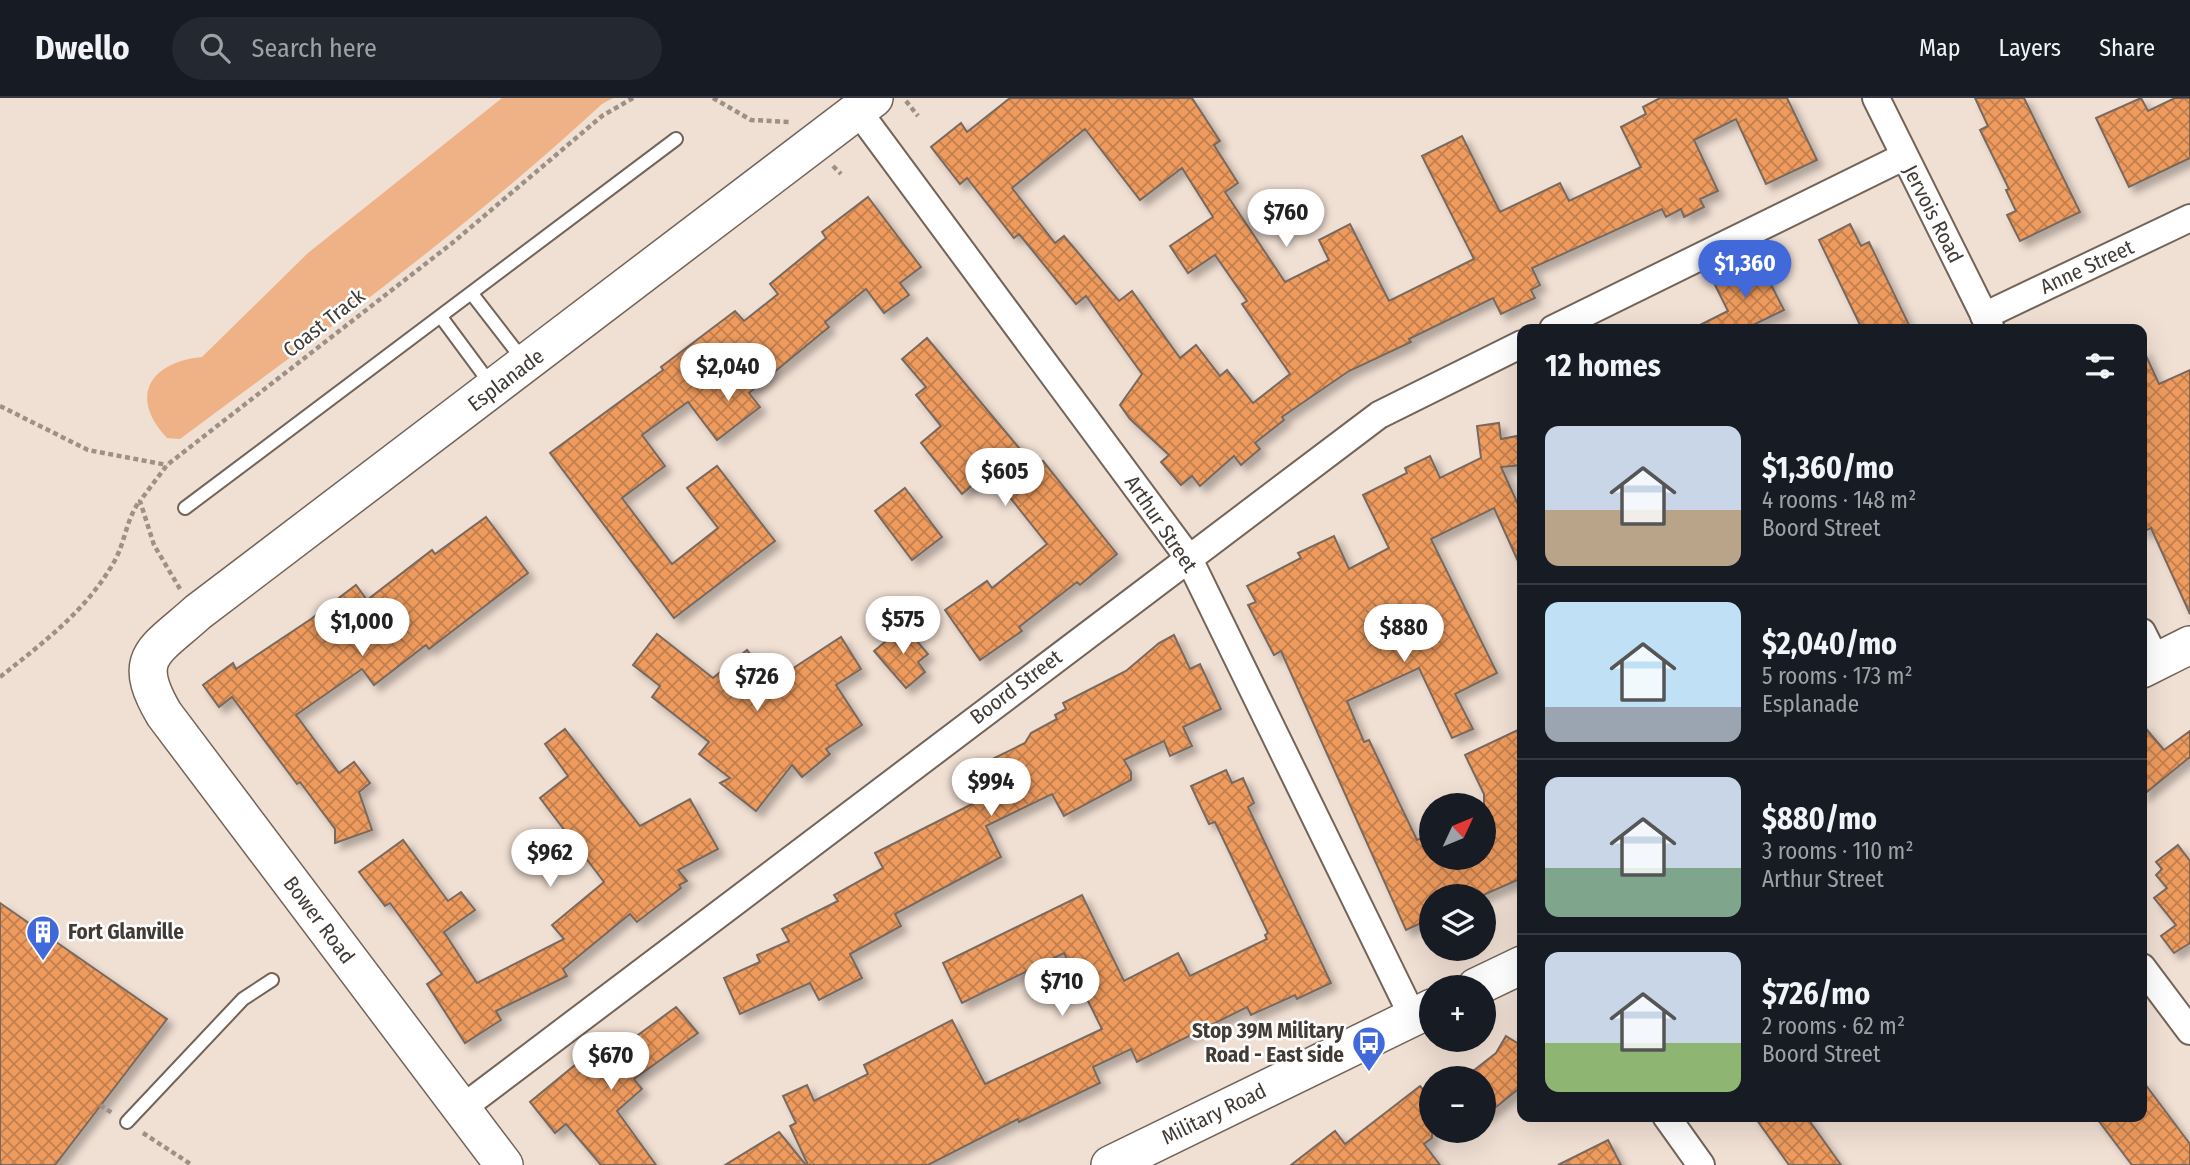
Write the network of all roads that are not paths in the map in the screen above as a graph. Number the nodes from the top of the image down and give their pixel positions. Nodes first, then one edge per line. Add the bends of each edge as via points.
1 (1876, 98) edge
2 (866, 105) edge
3 (677, 139) dead end
4 (1903, 157) junction
5 (2190, 218) edge
6 (472, 294) junction
7 (441, 317) junction
8 (1988, 322) edge
9 (1563, 324) edge
10 (1517, 346) edge
11 (526, 365) junction
12 (494, 389) junction
13 (185, 508) dead end
14 (1188, 557) junction
15 (2190, 645) edge
16 (2147, 654) edge
17 (145, 669) joint
18 (1517, 967) edge
19 (2147, 974) edge
20 (1496, 977) edge
21 (272, 980) dead end
22 (1419, 1007) edge
23 (1419, 1014) edge
24 (2190, 1031) edge
25 (461, 1109) junction
26 (127, 1122) road end
27 (1670, 1122) edge
28 (504, 1165) edge
29 (1110, 1165) edge
30 (1701, 1165) edge

1 - 4 street, Jervois Road
2 - 11 street, Esplanade
2 - 14 street, Arthur Street
3 - 6 lane
4 - 8 street, Jervois Road
4 - 9 street
5 - 8 street, Anne Street
6 - 7 lane
6 - 11 lane
7 - 12 lane
7 - 13 lane
10 - 14 street, Boord Street via 1379,415
11 - 12 street, Esplanade
12 - 17 street, Esplanade via 198,612 158,648
14 - 22 street, Arthur Street
14 - 25 street, Boord Street
15 - 16 street
17 - 25 street, Bower Road via 148,687 164,714
18 - 20 street
19 - 24 street
21 - 26 lane via 243,999
23 - 29 street, Military Road
25 - 28 street, Bower Road
27 - 30 street

